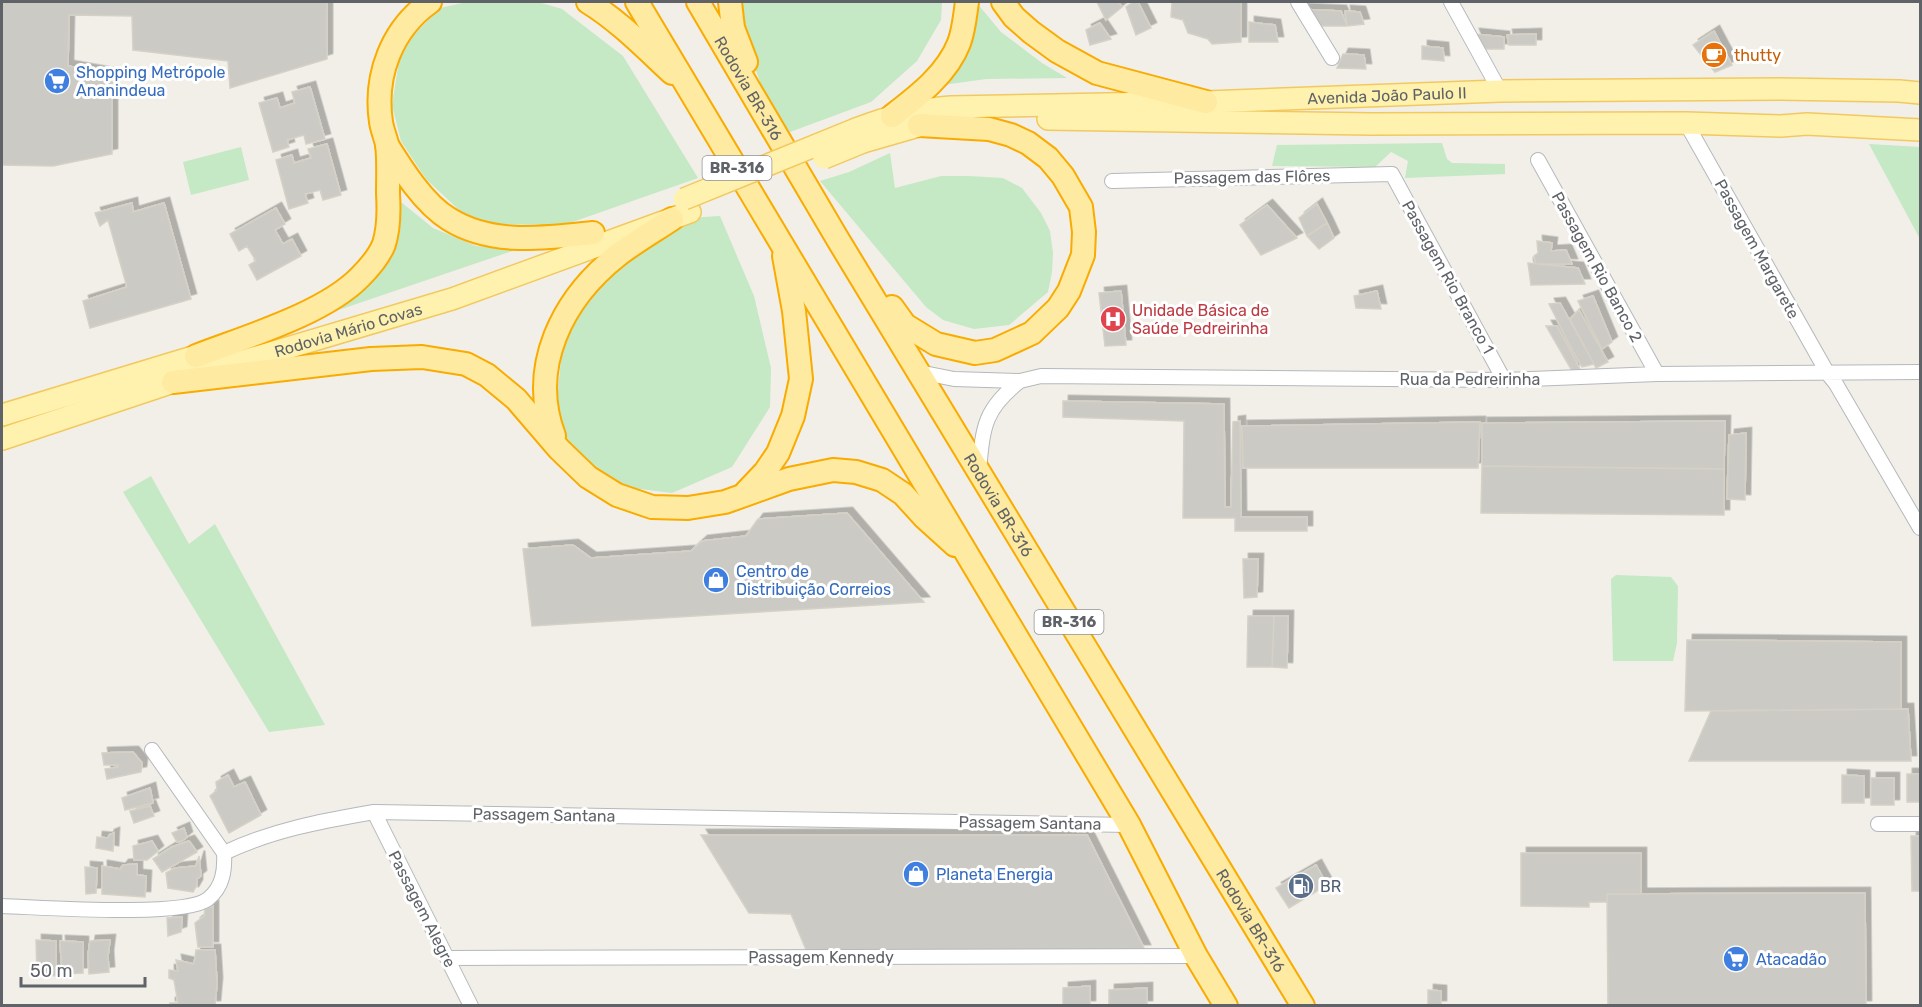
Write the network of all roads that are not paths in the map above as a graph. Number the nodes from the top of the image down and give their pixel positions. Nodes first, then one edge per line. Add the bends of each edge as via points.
1 (430, 2) edge
2 (588, 2) edge
3 (637, 2) edge
4 (698, 2) edge
5 (730, 2) edge
6 (967, 2) edge
7 (1003, 2) edge
8 (1298, 2) edge
9 (1451, 2) edge
10 (1332, 58) dead end
11 (1500, 91) junction
12 (693, 93) junction
13 (1920, 93) edge
14 (1206, 102) junction
15 (892, 116) junction
16 (769, 123) junction
17 (1686, 123) junction
18 (919, 125) junction
19 (1920, 130) edge
20 (860, 136) junction
21 (387, 144) junction
22 (1538, 160) dead end
23 (1392, 174) joint
24 (1112, 180) dead end
25 (682, 210) junction
26 (593, 233) junction
27 (837, 238) junction
28 (782, 243) junction
29 (196, 356) junction
30 (919, 372) junction
31 (1920, 372) edge
32 (1657, 374) junction
33 (1827, 374) junction
34 (1504, 380) junction
35 (1020, 381) junction
36 (173, 382) junction
37 (2, 415) edge
38 (2, 439) edge
39 (559, 449) junction
40 (979, 470) junction
41 (744, 495) junction
42 (1920, 528) edge
43 (968, 554) junction
44 (152, 750) dead end
45 (374, 812) junction
46 (1878, 824) dead end
47 (1920, 824) edge
48 (1129, 825) junction
49 (224, 853) junction
50 (2, 906) edge
51 (1196, 956) junction
52 (447, 958) junction
53 (471, 1005) edge
54 (1226, 1005) edge
55 (1303, 1005) edge

1 - 21 highway via 402,30 382,73 381,122
2 - 12 highway via 633,37
3 - 12 highway, BR-316
4 - 16 highway, Rodovia BR-316 / BR-316
5 - 16 highway via 733,28
6 - 15 highway via 959,43 948,64
7 - 14 highway via 1031,32 1097,73
8 - 10 street
9 - 11 street
11 - 13 main road, Avenida João Paulo II via 1780,89
11 - 14 main road, Avenida João Paulo II
12 - 28 highway, BR-316
14 - 15 main road, Avenida João Paulo II via 951,107
15 - 20 main road, Avenida João Paulo II
16 - 27 highway, Rodovia BR-316 / BR-316
17 - 18 main road, Avenida João Paulo II via 1371,124 978,118
17 - 19 main road, Avenida João Paulo II
17 - 33 street, Passagem Margarete
18 - 20 main road, Avenida João Paulo II
18 - 27 highway via 989,129 1011,135 1048,158 1063,176 1081,207 1084,232 1083,255 1070,291 1058,308 1032,333 995,350 975,353 936,344 905,325
20 - 25 main road, bridge
21 - 26 highway via 425,198 448,219 475,231 508,238
21 - 29 highway via 389,215 384,244 358,279 329,301 298,316
22 - 32 street, Passagem Rio Banco 2
23 - 24 street, Passagem das Flôres
23 - 34 street, Passagem Rio Branco 1
25 - 26 main road, Rodovia Mário Covas
25 - 36 main road, Rodovia Mário Covas via 452,299
25 - 39 highway via 616,256 572,304 556,330 544,389 547,417
26 - 29 main road, Rodovia Mário Covas via 449,287 322,325
27 - 30 highway, Rodovia BR-316 / BR-316
28 - 41 highway via 801,379 793,416 778,453
28 - 43 highway, BR-316
29 - 37 main road, Rodovia Mário Covas
30 - 35 street, Rua da Pedreirinha via 954,379
30 - 40 highway, Rodovia BR-316 / BR-316
31 - 33 street, Rua da Pedreirinha
32 - 33 street, Rua da Pedreirinha
32 - 34 street, Rua da Pedreirinha
33 - 42 street, Passagem Margarete
34 - 35 street, Rua da Pedreirinha via 1041,376
35 - 40 street via 993,407 983,428
36 - 38 main road, Rodovia Mário Covas
36 - 39 highway via 371,359 422,357 466,364 487,375 516,399
39 - 41 highway via 588,477 617,495 652,507 688,508
40 - 55 highway, Rodovia BR-316 / BR-316
41 - 43 highway via 789,479 833,470 856,472 882,480 903,494 924,518
43 - 48 highway, BR-316
44 - 49 street
45 - 48 street, Passagem Santana
45 - 49 street, Passagem Santana via 283,830
45 - 52 street, Passagem Alegre
46 - 47 street
48 - 51 highway, BR-316
49 - 50 street via 225,870 220,886 198,905 151,910
51 - 52 street, Passagem Kennedy
51 - 54 highway, BR-316
52 - 53 street, Passagem Alegre

